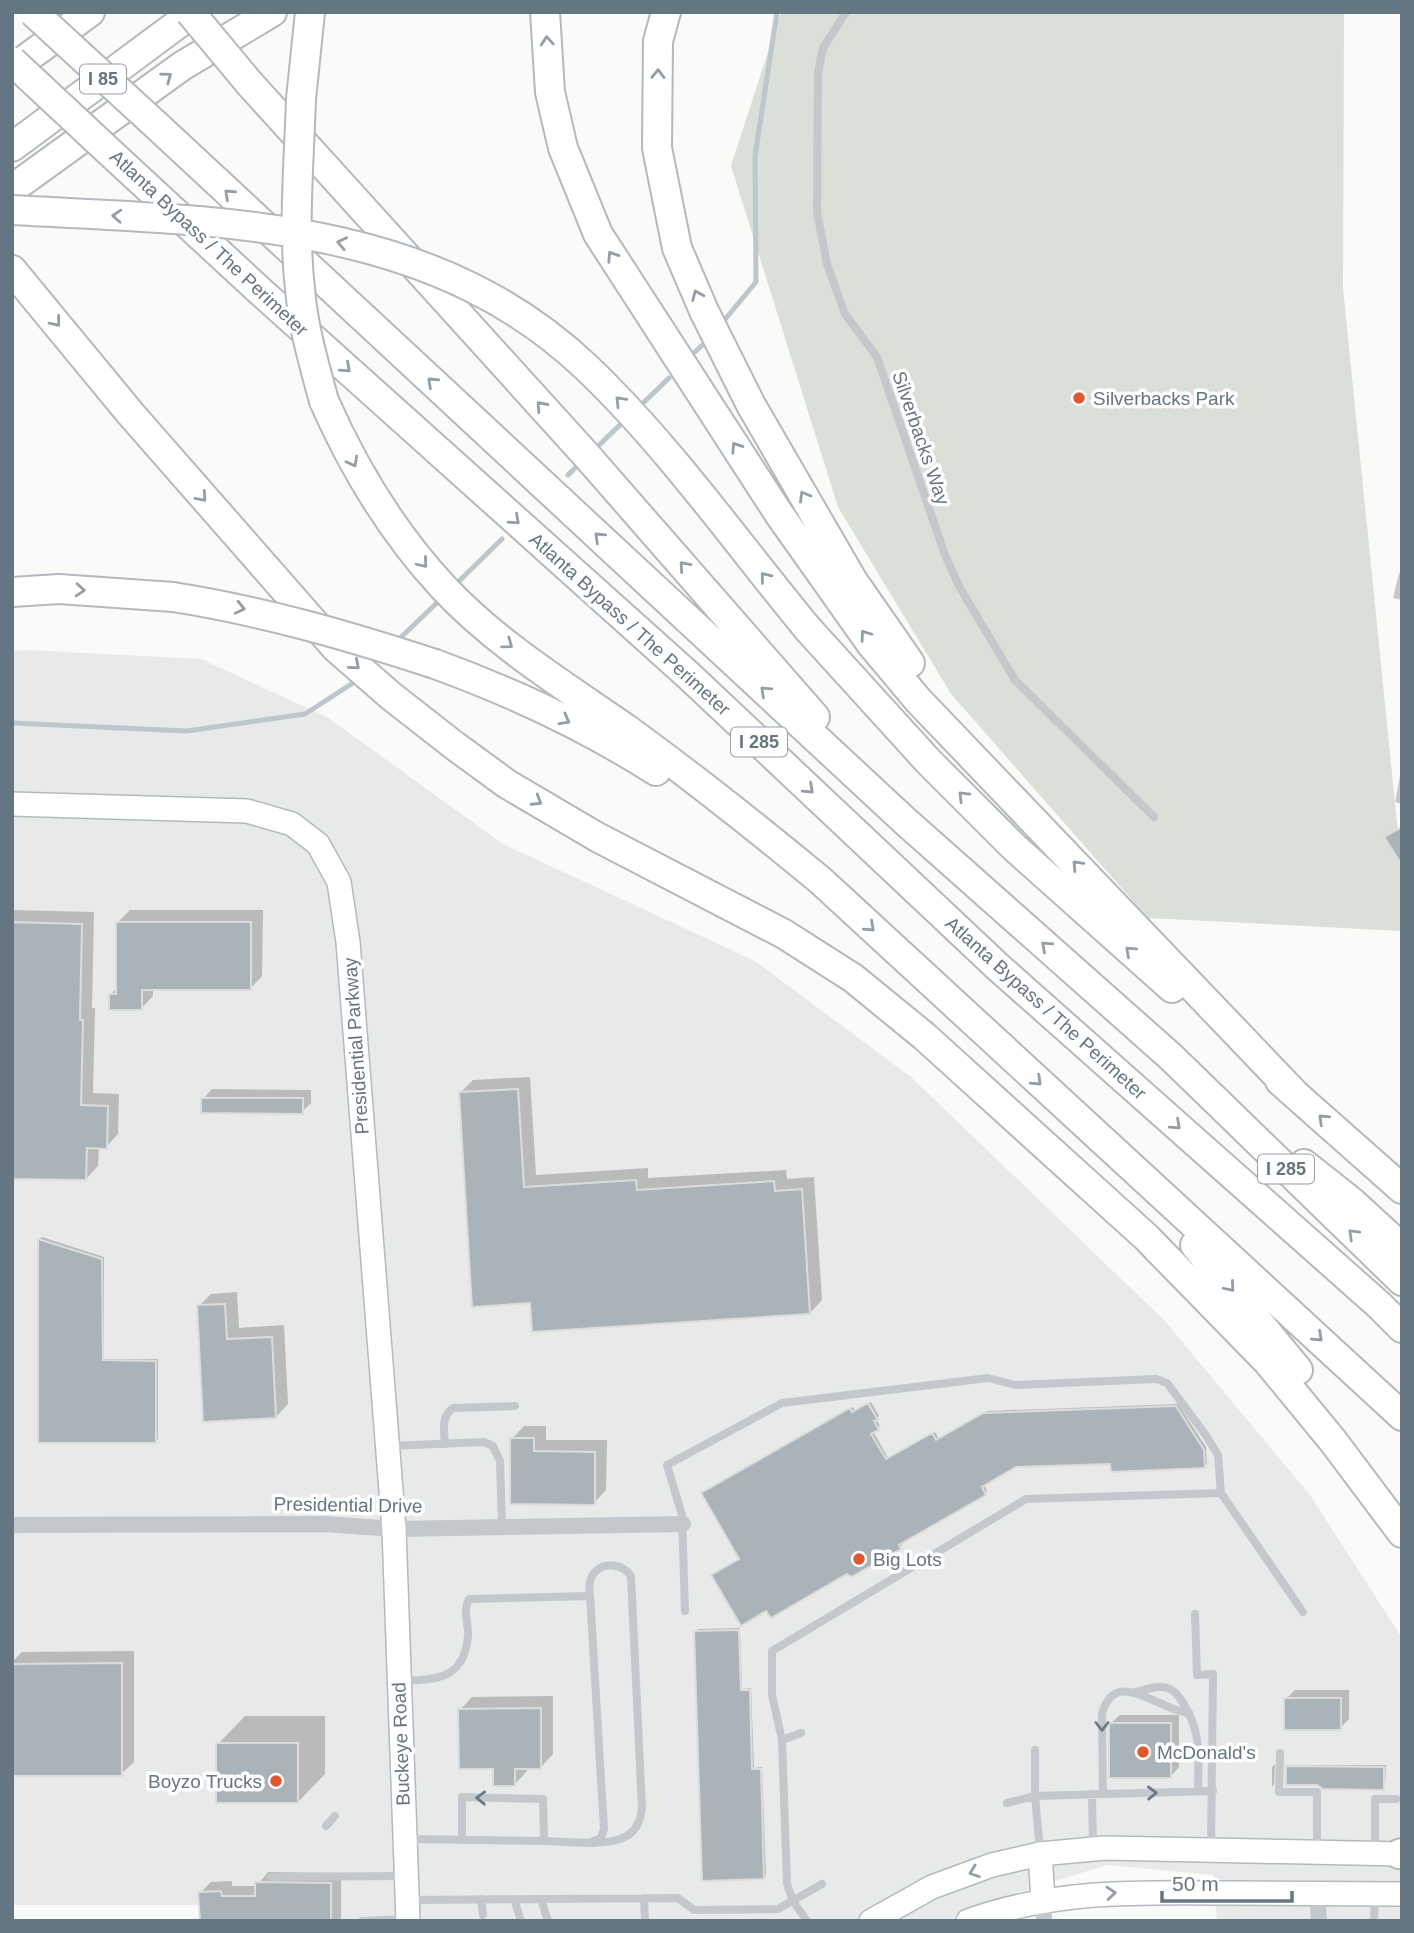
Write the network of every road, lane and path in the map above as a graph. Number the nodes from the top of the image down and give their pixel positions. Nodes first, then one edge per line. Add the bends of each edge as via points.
1 (33, 12) edge
2 (90, 12) edge
3 (192, 12) edge
4 (272, 12) edge
5 (304, 12) edge
6 (310, 12) edge
7 (545, 12) edge
8 (666, 12) edge
9 (846, 12) edge
10 (12, 61) edge
11 (12, 69) edge
12 (12, 85) edge
13 (301, 99) junction
14 (12, 146) edge
15 (111, 159) junction
16 (12, 189) edge
17 (12, 210) edge
18 (12, 270) edge
19 (12, 592) edge
20 (1010, 793) junction
21 (12, 804) edge
22 (1154, 817) dead end
23 (905, 821) junction
24 (820, 880) junction
25 (1171, 1057) junction
26 (1293, 1091) junction
27 (1122, 1160) junction
28 (1402, 1189) edge
29 (1402, 1248) edge
30 (1402, 1281) edge
31 (1402, 1328) edge
32 (514, 1406) dead end
33 (1402, 1416) edge
34 (445, 1444) junction
35 (388, 1446) junction
36 (1222, 1493) junction
37 (683, 1524) junction
38 (12, 1525) edge
39 (502, 1527) junction
40 (394, 1529) junction
41 (1402, 1530) edge
42 (395, 1568) joint
43 (590, 1597) junction
44 (685, 1611) dead end
45 (1303, 1612) dead end
46 (1195, 1614) dead end
47 (399, 1681) junction
48 (1136, 1692) junction
49 (1189, 1713) junction
50 (801, 1733) dead end
51 (782, 1740) junction
52 (1035, 1750) dead end
53 (1280, 1753) dead end
54 (1213, 1791) junction
55 (1198, 1792) junction
56 (1093, 1794) junction
57 (1103, 1794) junction
58 (1035, 1796) junction
59 (1396, 1799) dead end
60 (1007, 1803) dead end
61 (335, 1816) dead end
62 (326, 1826) dead end
63 (404, 1839) junction
64 (462, 1840) junction
65 (544, 1842) junction
66 (590, 1843) junction
67 (1093, 1849) junction
68 (1211, 1850) junction
69 (1317, 1852) junction
70 (1040, 1854) junction
71 (1394, 1854) edge
72 (406, 1876) junction
73 (271, 1877) dead end
74 (822, 1884) dead end
75 (1317, 1894) junction
76 (1375, 1894) junction
77 (1402, 1894) edge
78 (644, 1898) junction
79 (481, 1899) junction
80 (514, 1899) junction
81 (541, 1899) junction
82 (793, 1901) junction
83 (1044, 1910) edge
84 (408, 1913) edge
85 (483, 1915) dead end
86 (362, 1921) edge
87 (521, 1921) edge
88 (548, 1921) edge
89 (645, 1921) edge
90 (807, 1921) edge
91 (872, 1921) edge
92 (968, 1921) edge
93 (1319, 1921) edge
94 (1374, 1921) edge

23 -> 1 highway, I 285, bridge
2 - 11 highway
3 - 14 highway, I 85
23 -> 3 highway, bridge via 591,461 250,84
16 -> 4 highway via 182,66
5 - 13 highway
6 - 13 highway
20 -> 7 highway via 918,700 871,643 779,514 598,234 563,148 550,92
20 -> 8 highway via 853,581 751,405 704,311 677,248 657,148 658,41
9 - 22 lane, Silverbacks Way via 823,48 818,73 817,212 827,264 845,314 877,356 945,555 1015,680
10 - 15 highway, Atlanta Bypass / The Perimeter / I 285, bridge
12 - 15 highway
13 -> 24 highway, bridge via 297,245 309,346 324,401 370,493 450,594 489,630 677,766
15 -> 31 highway, Atlanta Bypass / The Perimeter / I 285 via 688,675 998,967
26 -> 17 highway, bridge via 1015,848 928,761 808,629 645,429 585,365 537,327 458,280 383,251 271,228
18 -> 41 highway via 336,648 507,784 597,837 784,934 853,978 924,1036 1146,1237 1268,1362
19 -> 24 highway, bridge via 59,589 232,606 334,631 480,680 554,713 638,759
26 -> 20 highway
21 - 35 street, Presidential Parkway via 247,811 292,824 318,845 339,882 348,942
25 -> 23 highway, I 285
24 -> 27 highway
25 - 29 highway via 1352,1202
30 -> 25 highway, I 285
28 -> 26 highway
27 -> 33 highway
27 -> 41 highway via 1348,1433
32 - 34 lane via 453,1408 444,1421
34 - 35 lane
34 - 39 lane via 484,1442 494,1446 500,1461
35 - 40 street, Presidential Parkway
36 - 37 lane via 1218,1455 1167,1383 1156,1379 1015,1385 988,1378 782,1403 667,1465
36 - 45 lane
36 - 51 lane via 1026,1499 772,1651 772,1695
37 - 39 street, Presidential Drive
37 - 44 lane
38 - 40 street, Presidential Drive via 324,1524
39 - 40 street, Presidential Drive
40 - 42 street, Presidential Parkway
42 - 47 street, Buckeye Road
43 - 47 lane via 469,1599 465,1611 468,1636 461,1664 443,1678
43 - 66 lane via 604,1829 601,1838
43 - 66 lane via 595,1571 612,1565 631,1576 642,1808 631,1833 611,1842
46 - 54 lane via 1197,1675 1213,1675
47 - 63 street, Buckeye Road
48 - 49 lane
48 - 49 lane via 1165,1687 1176,1691
48 -> 57 lane via 1121,1691 1105,1702
49 - 55 lane via 1197,1731
50 - 51 lane
51 - 82 lane via 787,1884
52 - 58 lane
53 - 69 lane via 1279,1792 1317,1792
54 - 55 lane
54 - 68 lane
57 -> 55 lane
56 - 57 lane
56 - 58 lane
56 - 67 lane
58 - 60 lane
58 - 70 lane
59 - 71 lane via 1375,1799
61 - 62 lane
63 - 64 lane
63 - 72 street, Buckeye Road
64 - 65 lane
65 -> 64 lane via 543,1799 462,1797
65 - 66 lane
67 - 68 street
67 - 70 street
68 - 69 street
69 - 71 street
70 - 83 street
70 -> 91 street via 992,1865 932,1887
72 - 73 lane
72 - 84 street, Buckeye Road
74 - 82 lane
75 - 76 street
83 -> 75 street via 1125,1892
75 - 93 street
76 - 77 street
76 - 94 lane
78 - 81 lane
78 - 82 lane via 678,1898 694,1910 778,1909
78 - 89 lane
79 - 80 lane
79 - 84 lane
79 - 85 lane
80 - 81 lane
80 - 87 lane
81 - 88 lane
82 - 90 lane
83 - 92 street via 1005,1908
84 - 86 lane

